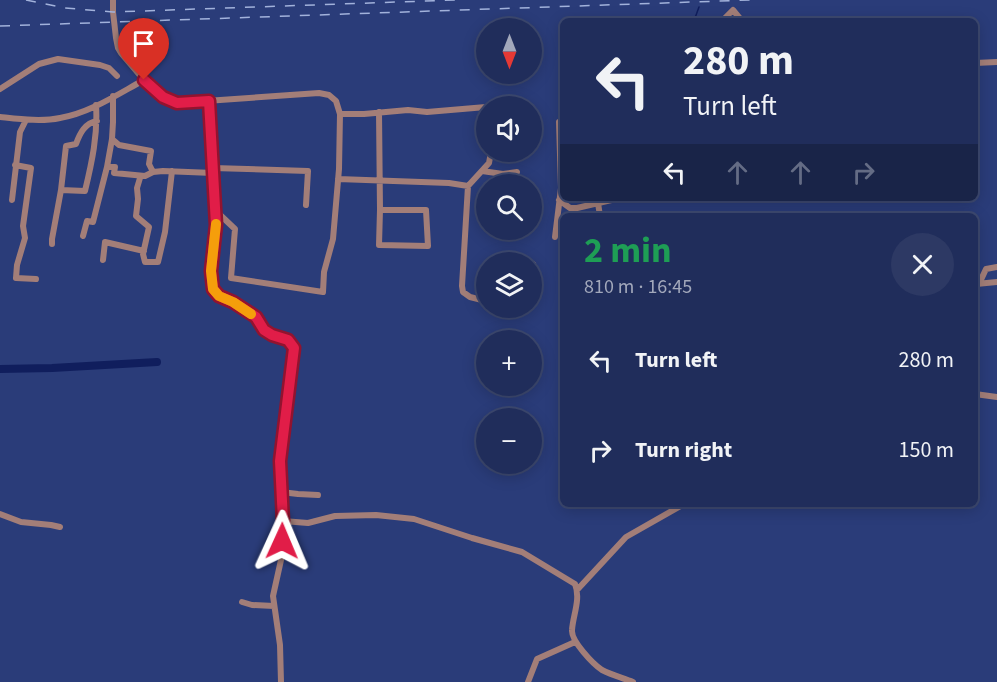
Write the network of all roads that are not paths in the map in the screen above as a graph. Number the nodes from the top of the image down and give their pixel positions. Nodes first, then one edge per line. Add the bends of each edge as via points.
1 (113, 0) edge
2 (997, 62) edge
3 (978, 63) edge
4 (117, 76) dead end
5 (144, 80) junction
6 (0, 89) edge
7 (113, 96) junction
8 (209, 101) junction
9 (96, 105) junction
10 (476, 108) edge
11 (379, 112) junction
12 (340, 114) junction
13 (0, 117) edge
14 (26, 120) junction
15 (97, 121) junction
16 (112, 139) junction
17 (489, 162) edge
18 (15, 165) junction
19 (107, 167) junction
20 (213, 170) junction
21 (172, 171) junction
22 (482, 171) junction
23 (153, 172) junction
24 (517, 172) dead end
25 (140, 178) dead end
26 (338, 179) junction
27 (380, 181) junction
28 (468, 186) junction
29 (61, 190) junction
30 (12, 200) dead end
31 (560, 200) edge
32 (561, 201) edge
33 (607, 201) edge
34 (598, 203) junction
35 (306, 205) dead end
36 (380, 210) junction
37 (216, 211) junction
38 (600, 213) edge
39 (46, 230) dead end
40 (54, 232) junction
41 (83, 236) dead end
42 (555, 237) dead end
43 (52, 244) dead end
44 (144, 250) junction
45 (103, 260) dead end
46 (997, 267) edge
47 (36, 279) dead end
48 (978, 282) edge
49 (997, 282) edge
50 (978, 284) edge
51 (476, 298) edge
52 (978, 394) edge
53 (997, 397) edge
54 (281, 492) junction
55 (318, 495) dead end
56 (679, 507) edge
57 (0, 514) edge
58 (283, 521) junction
59 (60, 527) dead end
60 (577, 590) junction
61 (242, 602) dead end
62 (274, 606) junction
63 (575, 642) junction
64 (280, 682) edge
65 (528, 682) edge
66 (633, 682) edge

1 - 5 street via 118,48
2 - 3 street
4 - 6 street via 100,65 58,59 39,64
5 - 7 street
5 - 8 street via 163,97 177,103
7 - 9 street
7 - 16 street
8 - 12 street via 319,93 336,101
8 - 20 street
9 - 14 street via 60,118
9 - 15 street
10 - 11 street
11 - 12 street
11 - 27 street
12 - 26 street
13 - 14 street
14 - 18 street
15 - 29 street via 80,131 76,144 66,146
15 - 29 street via 85,191
16 - 19 street
16 - 23 street via 118,145 151,151 149,164
17 - 22 street
18 - 30 street
18 - 47 street via 31,168 23,226 25,238 16,278
19 - 23 street via 115,167 114,173 145,176
19 - 41 street via 93,222 87,221
20 - 21 street
20 - 35 street via 308,171
20 - 37 street
21 - 23 street
21 - 44 street via 158,262 145,261
22 - 24 street
22 - 28 street
25 - 44 street via 136,216 149,227
26 - 27 street
26 - 37 street via 333,239 322,292 231,278 235,230
27 - 28 street
27 - 36 street
28 - 51 street via 462,286 463,292
29 - 40 street
31 - 42 street
32 - 34 street via 570,208
33 - 34 street
34 - 38 street
36 - 36 street via 426,210 428,246 379,245
37 - 54 street via 213,289 256,317 264,330 288,340 294,348 280,461
39 - 40 street
40 - 43 street
44 - 45 street via 105,242
46 - 48 street via 986,269
49 - 50 street
52 - 53 street
54 - 55 street
54 - 58 street
56 - 60 street via 626,537
57 - 59 street via 21,522
58 - 60 street via 308,523 334,516 376,515 414,519 522,552 575,584
58 - 62 street
60 - 63 street via 571,633
61 - 62 street
62 - 64 street
63 - 65 street via 537,658
63 - 66 street via 603,670

